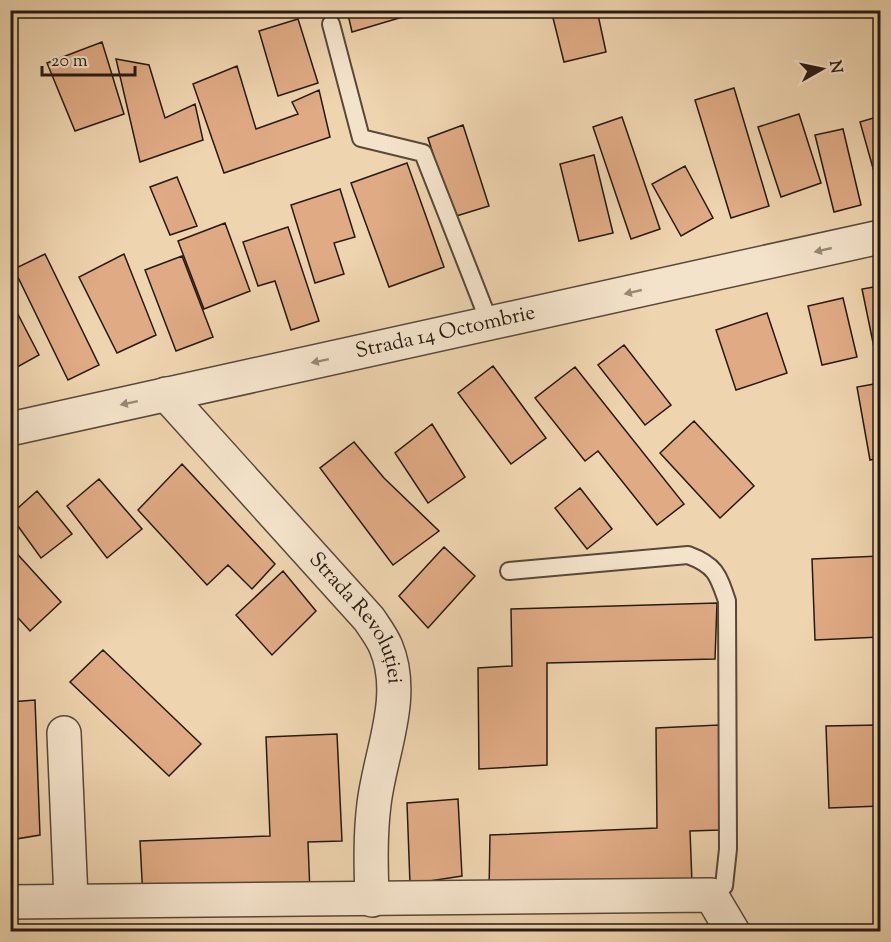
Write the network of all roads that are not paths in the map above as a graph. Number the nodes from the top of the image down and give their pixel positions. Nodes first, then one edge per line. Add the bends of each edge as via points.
1 (331, 24) dead end
2 (880, 237) edge
3 (490, 324) junction
4 (166, 394) junction
5 (10, 429) edge
6 (509, 571) dead end
7 (64, 733) dead end
8 (711, 895) junction
9 (71, 900) junction
10 (372, 900) junction
11 (10, 902) edge
12 (733, 932) edge

1 - 3 lane via 361,138 423,153
2 -> 3 street, Strada 14 Octombrie
3 -> 4 street, Strada 14 Octombrie
4 -> 5 street, Strada 14 Octombrie
4 - 10 street, Strada Revoluției via 369,619 386,645 393,667 395,696 374,803 370,843
6 - 8 lane via 688,555 707,562 720,578 727,601 728,849 724,886
7 - 9 street
8 - 10 street
8 - 12 street
9 - 10 street
9 - 11 street

